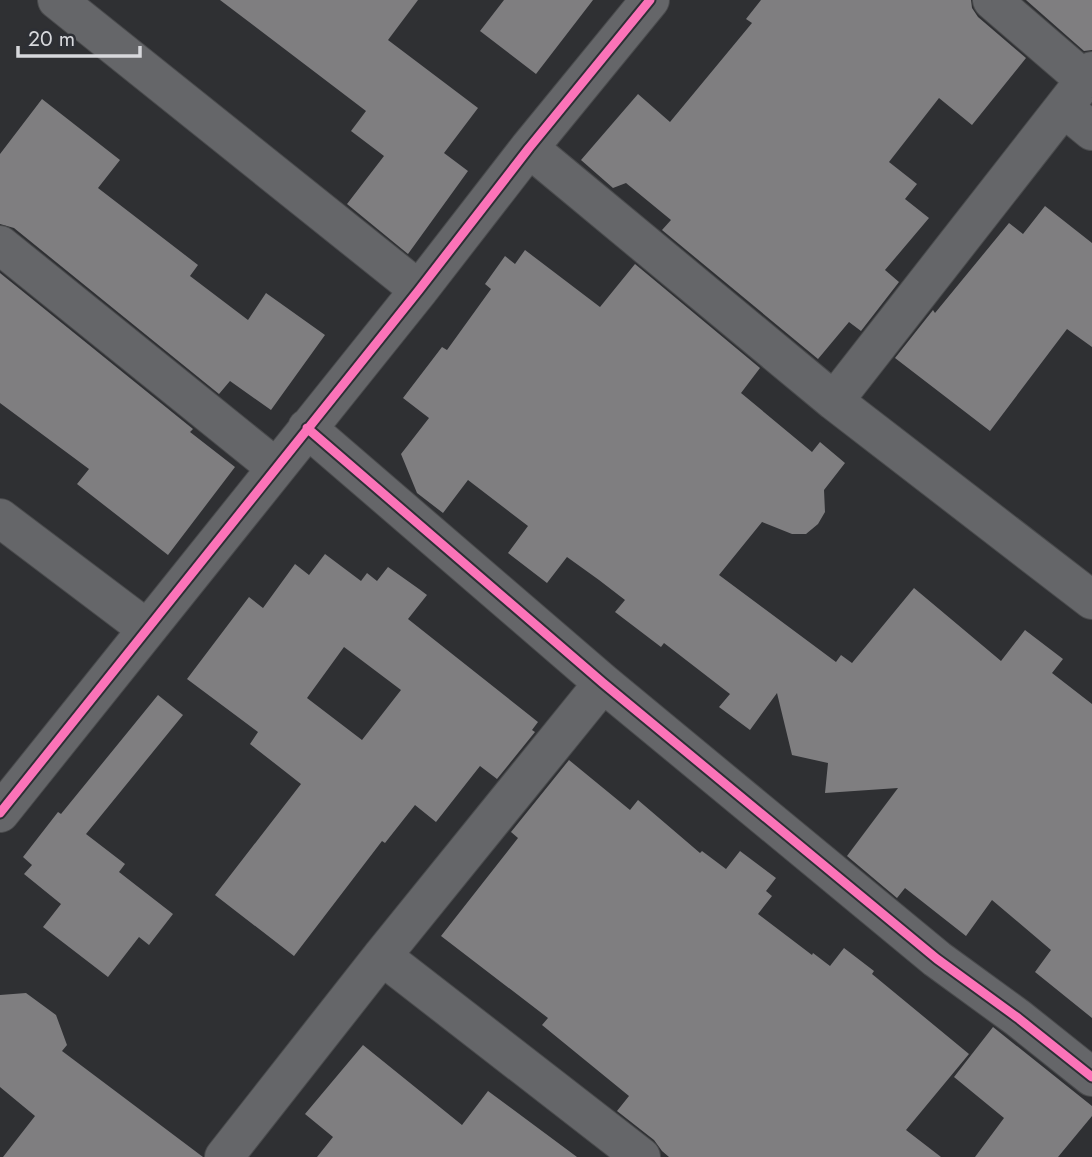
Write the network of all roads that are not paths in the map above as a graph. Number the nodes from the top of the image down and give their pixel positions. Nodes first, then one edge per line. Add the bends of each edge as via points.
1 (57, 0) edge
2 (650, 0) edge
3 (992, 0) edge
4 (1083, 97) edge
5 (529, 148) junction
6 (0, 245) edge
7 (419, 290) junction
8 (834, 401) junction
9 (307, 428) junction
10 (275, 467) junction
11 (0, 518) edge
12 (1092, 600) edge
13 (147, 629) junction
14 (603, 683) junction
15 (0, 813) edge
16 (382, 956) junction
17 (1092, 1077) edge
18 (224, 1157) edge
19 (641, 1157) edge

1 - 7 street
2 - 5 street
3 - 4 street
4 - 8 street
5 - 7 street
5 - 8 street
6 - 10 street
7 - 9 street
8 - 12 street
9 - 10 street
9 - 14 street
10 - 13 street
11 - 13 street
13 - 15 street
14 - 16 street
14 - 17 street via 937,959
16 - 18 street
16 - 19 street

